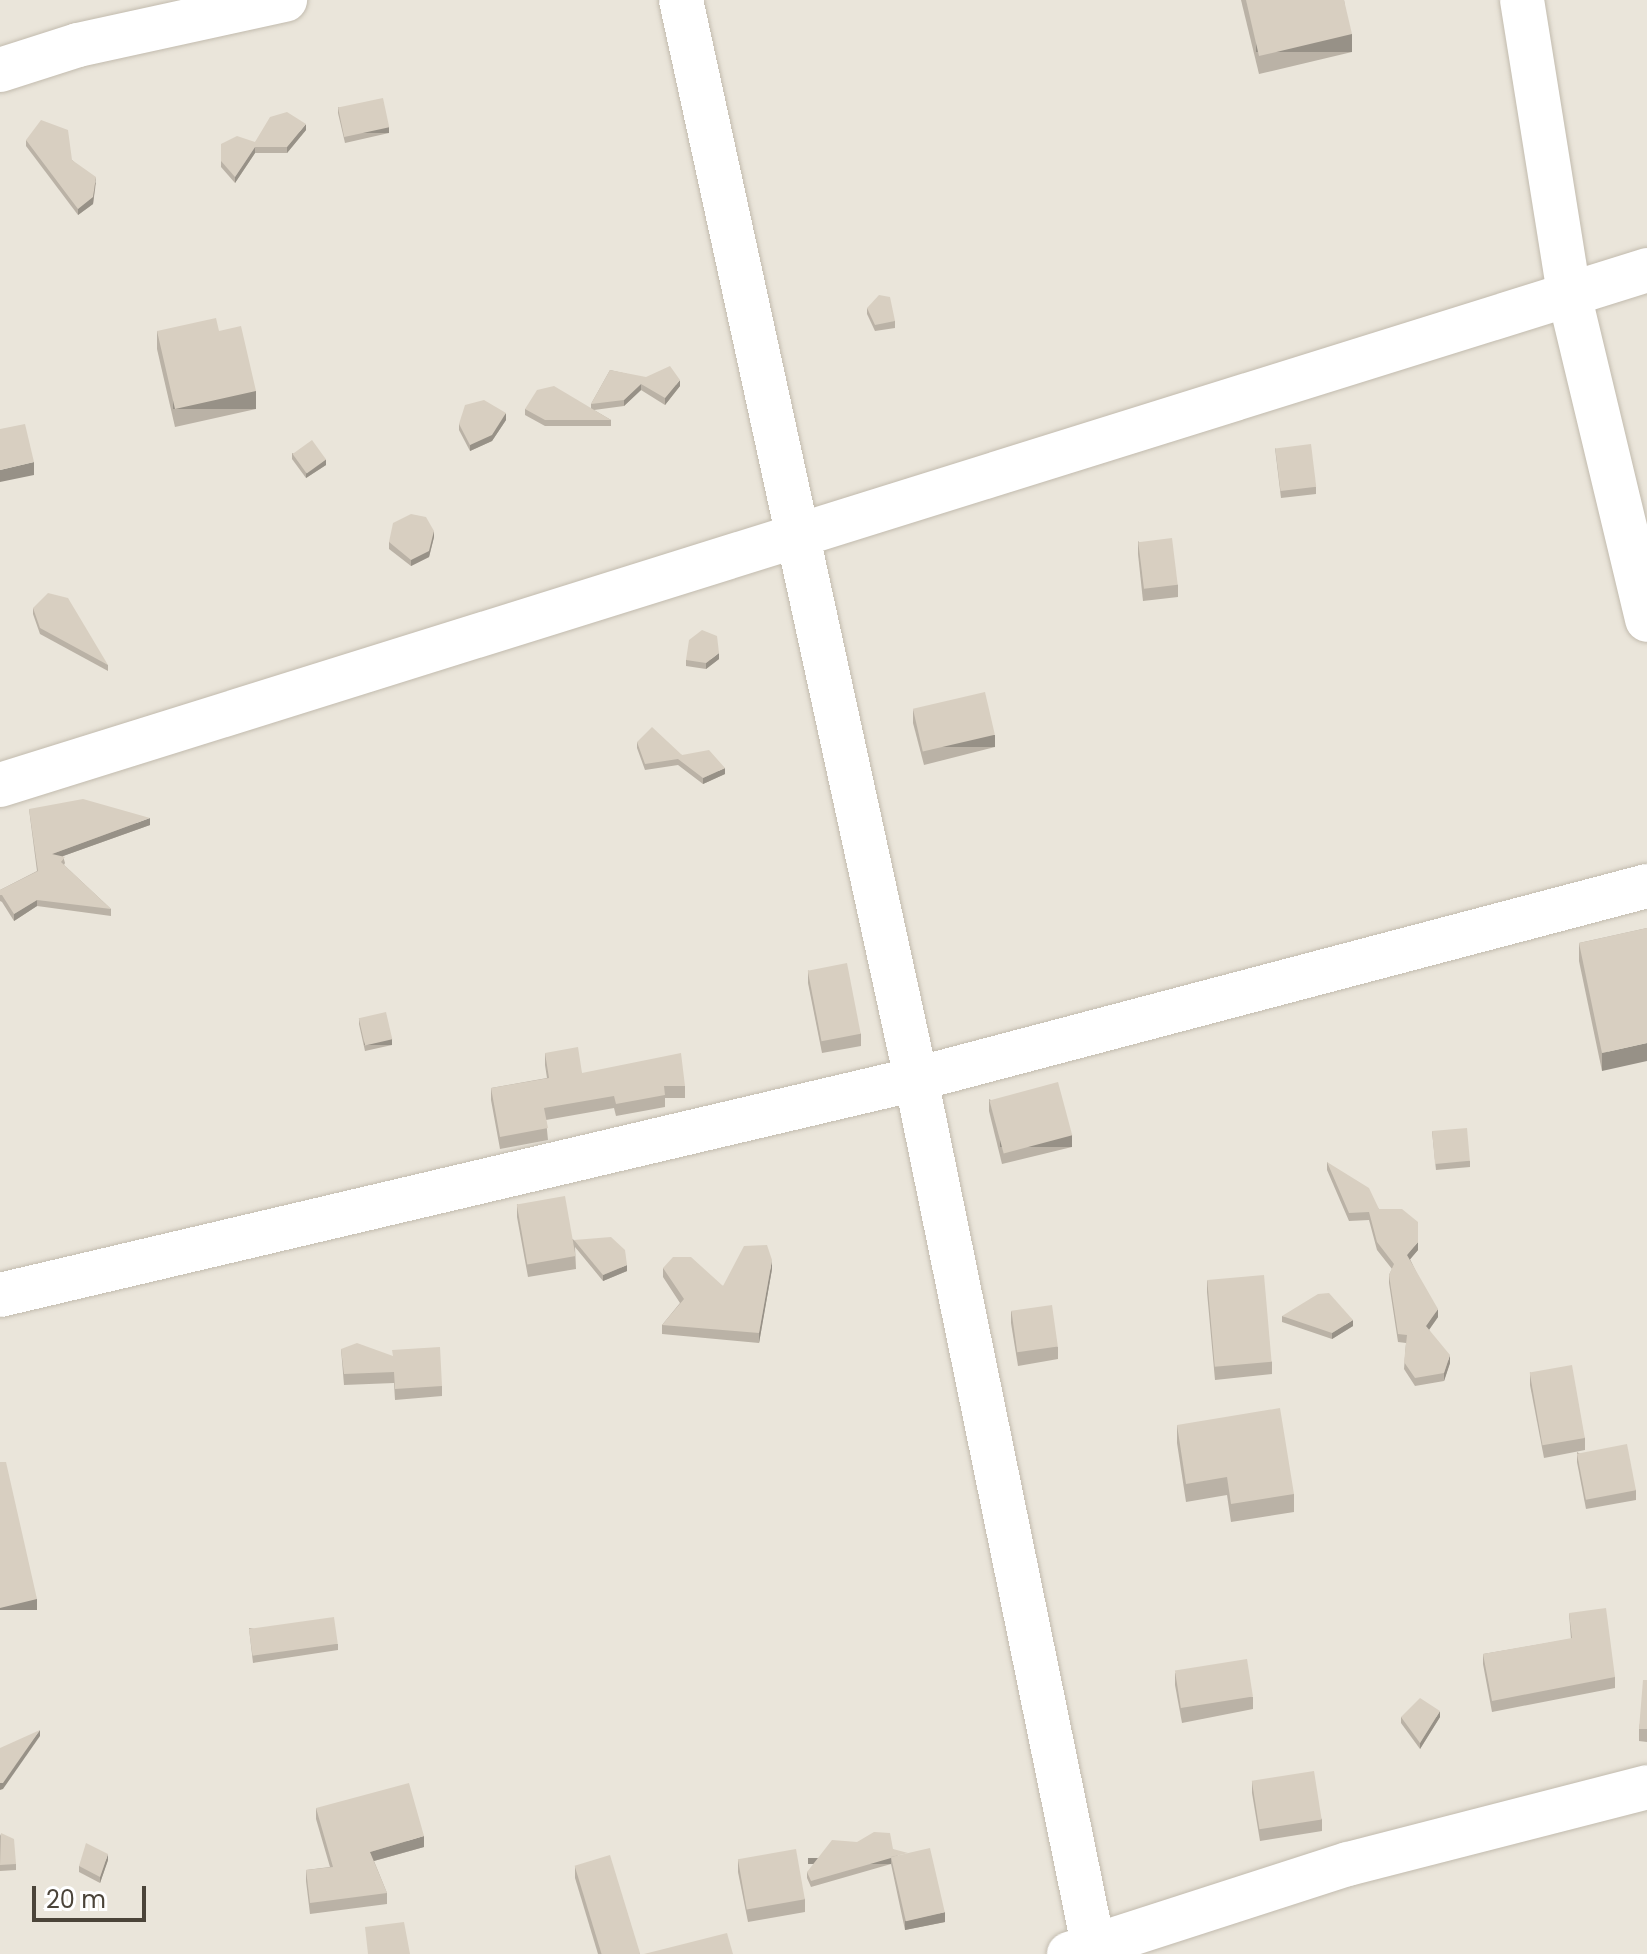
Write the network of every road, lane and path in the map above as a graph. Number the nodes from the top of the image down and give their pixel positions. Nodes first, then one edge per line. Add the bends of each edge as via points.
1 (285, 0) edge
2 (681, 0) edge
3 (1522, 0) edge
4 (0, 70) edge
5 (1647, 270) edge
6 (1569, 294) junction
7 (798, 536) junction
8 (1647, 620) edge
9 (0, 785) edge
10 (1647, 886) edge
11 (916, 1079) junction
12 (0, 1295) edge
13 (1647, 1787) edge
14 (1086, 1952) edge

1 - 4 street via 78,45
2 - 7 street
3 - 6 street
5 - 6 street
6 - 7 street
6 - 8 street
7 - 9 street
7 - 11 street
10 - 11 street
11 - 12 street
11 - 14 street
13 - 14 street via 1348,1864

